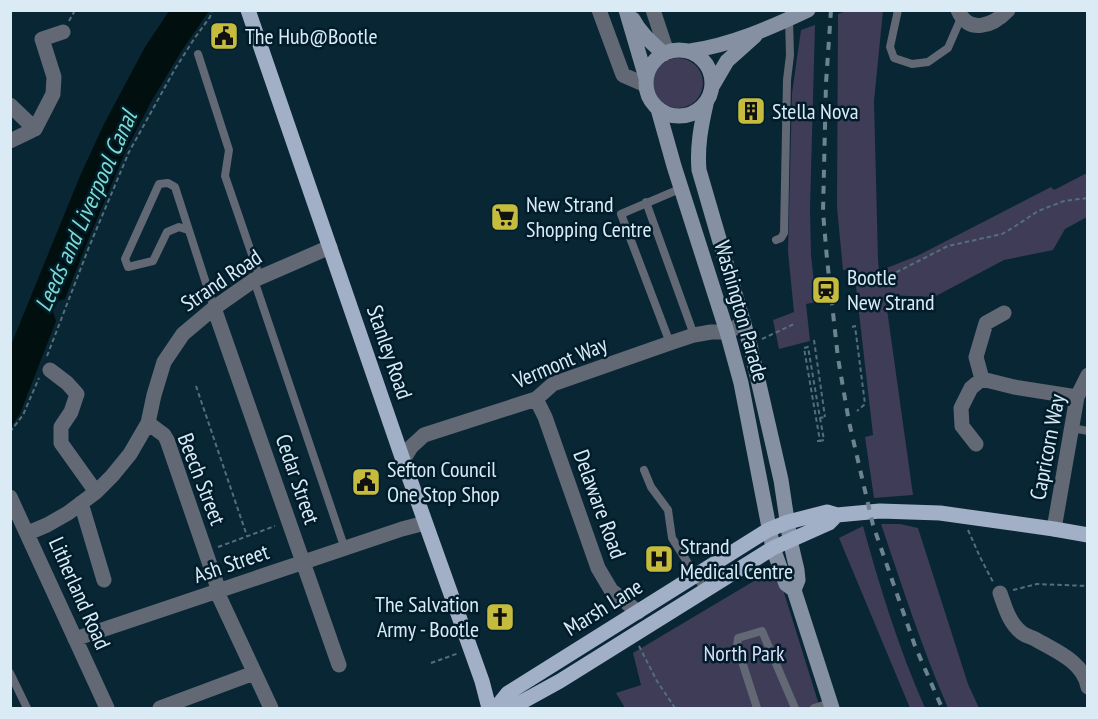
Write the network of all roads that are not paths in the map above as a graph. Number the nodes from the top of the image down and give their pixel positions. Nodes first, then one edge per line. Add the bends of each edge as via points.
1 (248, 10) edge
2 (599, 10) edge
3 (627, 10) edge
4 (653, 10) edge
5 (808, 10) edge
6 (898, 10) edge
7 (1008, 10) edge
8 (960, 14) edge
9 (789, 19) junction
10 (63, 32) dead end
11 (760, 33) junction
12 (690, 51) junction
13 (665, 53) junction
14 (198, 54) dead end
15 (646, 81) junction
16 (713, 85) junction
17 (706, 104) junction
18 (10, 105) edge
19 (658, 109) junction
20 (35, 129) junction
21 (10, 141) edge
22 (682, 188) junction
23 (646, 202) junction
24 (188, 230) junction
25 (776, 240) dead end
26 (330, 247) junction
27 (257, 279) junction
28 (214, 308) junction
29 (1005, 313) dead end
30 (744, 323) junction
31 (727, 332) junction
32 (694, 335) junction
33 (670, 343) junction
34 (45, 370) road end
35 (1088, 375) edge
36 (982, 379) junction
37 (1077, 397) junction
38 (536, 399) junction
39 (148, 423) junction
40 (1072, 428) junction
41 (1088, 430) edge
42 (976, 444) dead end
43 (403, 460) junction
44 (644, 470) dead end
45 (96, 492) junction
46 (10, 497) edge
47 (81, 503) junction
48 (837, 515) junction
49 (788, 522) junction
50 (425, 523) junction
51 (1054, 529) junction
52 (768, 530) junction
53 (28, 533) junction
54 (1088, 535) edge
55 (790, 540) junction
56 (773, 548) junction
57 (345, 549) junction
58 (303, 562) junction
59 (696, 576) junction
60 (104, 580) dead end
61 (705, 590) junction
62 (794, 590) junction
63 (218, 591) junction
64 (1000, 593) road end
65 (638, 612) junction
66 (75, 639) junction
67 (339, 665) dead end
68 (254, 673) junction
69 (10, 674) edge
70 (1088, 687) edge
71 (191, 703) edge
72 (831, 706) edge
73 (27, 708) edge
74 (107, 708) edge
75 (159, 708) edge
76 (271, 708) edge
77 (489, 708) edge
78 (496, 708) edge
79 (511, 708) edge
80 (757, 708) edge
81 (795, 708) edge
82 (814, 708) edge

1 - 26 main road, Stanley Road
2 - 15 street via 624,75
3 - 13 street via 649,42
3 - 15 street
4 - 13 street
5 - 9 street
6 - 8 lane via 890,47 894,58 912,64 928,62 948,48
7 - 8 street via 995,22 982,25 970,25
9 - 11 street
9 - 25 lane via 783,233
10 - 20 street via 42,39 54,78 53,94
11 - 12 street
11 - 16 street via 727,61
12 - 13 street
12 - 16 street via 709,67
13 - 15 street via 654,61
14 - 27 lane via 229,150 225,176
15 - 19 street via 647,92
16 - 17 street
17 - 19 street via 681,117
17 - 30 street, Washington Parade via 699,170
18 - 20 street
19 - 22 street, Washington Parade
20 - 21 street
22 - 23 lane
22 - 31 street, Washington Parade
23 - 32 lane
23 - 33 lane via 621,214
24 - 24 lane via 175,187 159,184 124,259 128,267 153,261 167,232 179,227
24 - 28 lane
26 - 27 street, Strand Road
26 - 43 main road, Stanley Road
27 - 28 street, Strand Road
27 - 57 lane
28 - 39 street, Strand Road via 183,334 164,362
28 - 58 street, Cedar Street
29 - 36 street via 986,323 976,357
30 - 31 street, Vermont Way
30 - 49 street, Washington Parade
31 - 32 street, Vermont Way
31 - 52 street, Washington Parade via 741,383
32 - 33 street, Vermont Way
33 - 38 street, Vermont Way via 553,384
34 - 45 street via 77,394 61,427 61,443
35 - 37 street, Capricorn Way
36 - 37 street
36 - 42 street via 971,388 961,408 962,426
37 - 40 street, Capricorn Way
38 - 43 street, Vermont Way via 424,435
38 - 65 street, Delaware Road via 598,568 611,590
39 - 45 street, Strand Road via 130,454
39 - 63 street, Beech Street via 167,440
40 - 41 lane
40 - 51 street, Capricorn Way
43 - 50 main road, Stanley Road
44 - 59 lane via 668,510 672,538
45 - 47 street, Strand Road
46 - 53 street, Litherland Road
47 - 53 street, Strand Road via 54,522
47 - 60 street
48 - 49 main road, Marsh Lane via 826,512
48 - 51 main road, Marsh Lane via 880,511 940,513
48 - 55 main road, Marsh Lane via 829,523
49 - 52 main road, Marsh Lane
49 - 55 street, Washington Parade
50 - 57 street, Ash Street
50 - 77 main road, Stanley Road
51 - 54 main road, Marsh Lane
52 - 56 street, Washington Parade
52 - 59 main road, Marsh Lane
53 - 66 street, Litherland Road
55 - 56 main road, Marsh Lane
55 - 62 street, Washington Parade via 798,580
56 - 61 main road, Marsh Lane
56 - 62 street, Washington Parade via 786,584
57 - 58 street, Ash Street
58 - 63 street, Ash Street
58 - 67 street, Cedar Street
59 - 61 lane
59 - 65 main road, Marsh Lane
61 - 79 main road, Marsh Lane
62 - 72 street
63 - 66 street, Ash Street
63 - 68 street, Beech Street
64 - 70 street via 1010,620 1022,633 1067,657
65 - 78 main road, Marsh Lane via 508,693
66 - 74 street, Litherland Road
68 - 71 street
68 - 76 street, Beech Street
69 - 73 lane
71 - 75 street
72 - 82 lane
80 - 81 lane via 737,646 738,638 762,631

